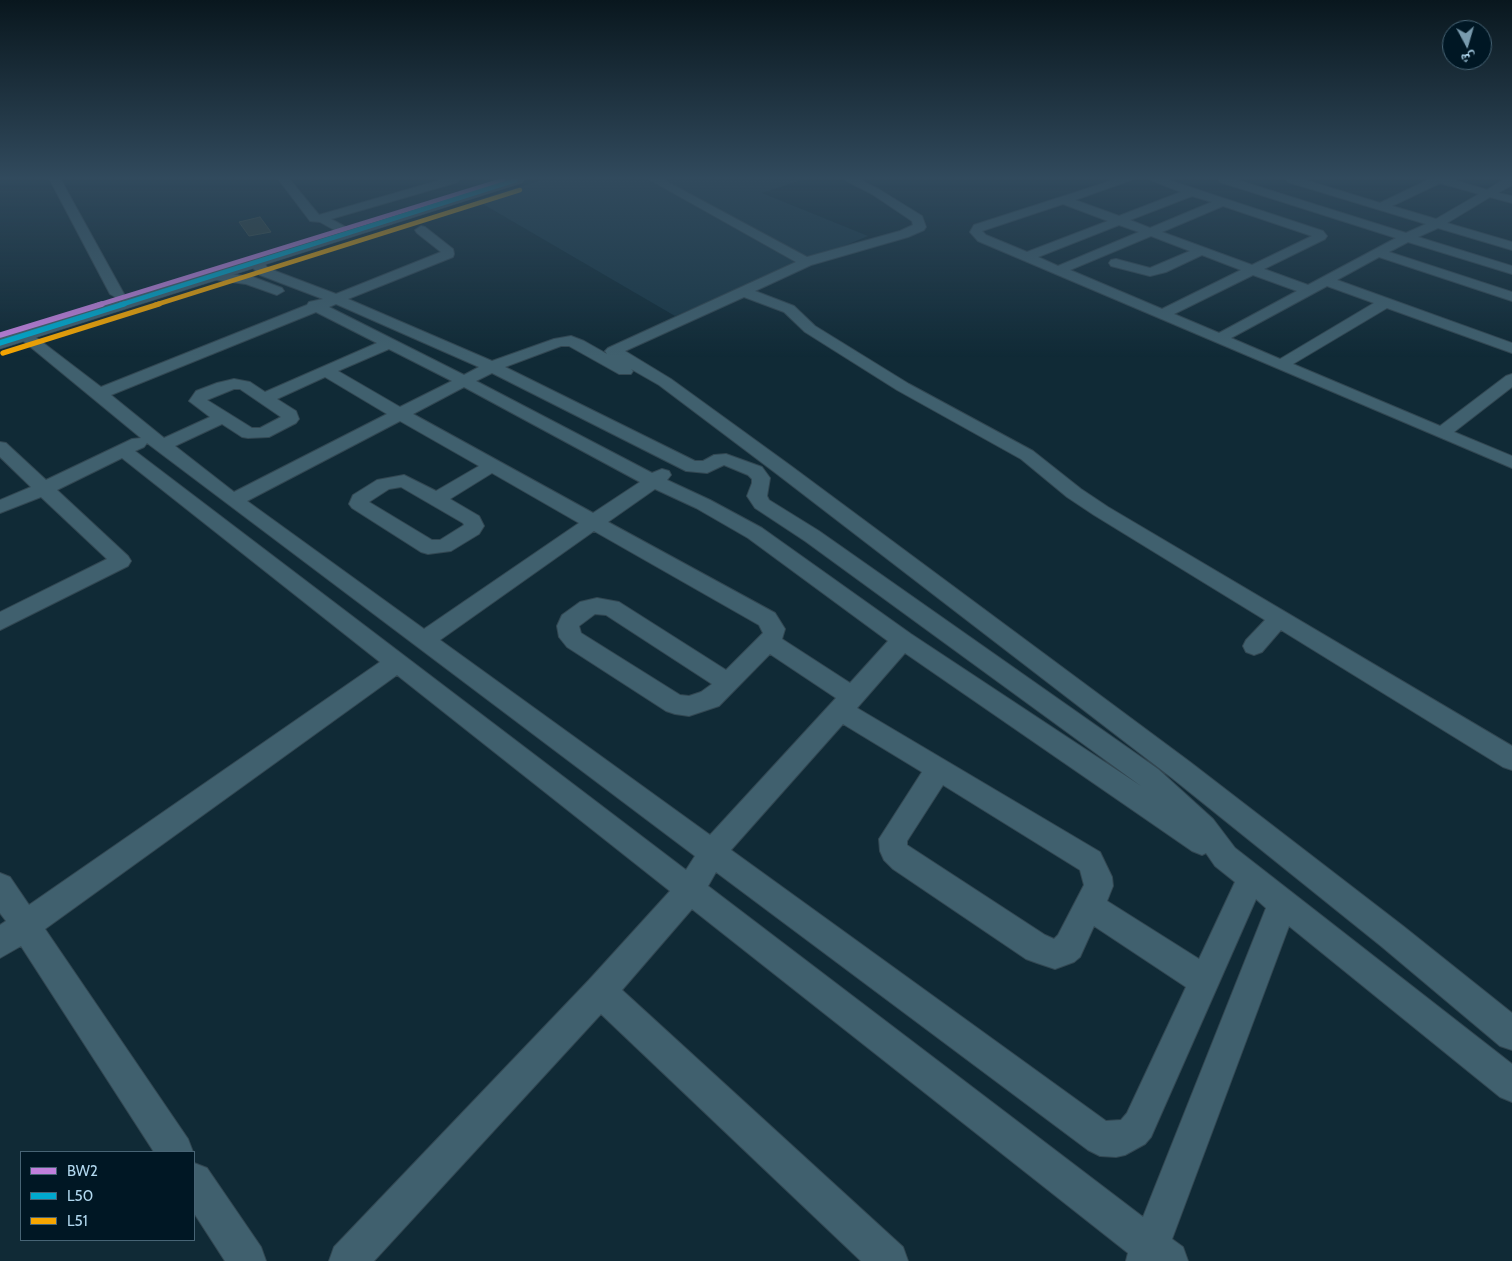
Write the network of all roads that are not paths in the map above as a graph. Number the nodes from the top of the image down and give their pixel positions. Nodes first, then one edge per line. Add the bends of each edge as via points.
1 (87, 239) edge
2 (291, 239) edge
3 (310, 239) edge
4 (432, 239) edge
5 (763, 239) edge
6 (887, 239) edge
7 (984, 239) edge
8 (1073, 239) edge
9 (1137, 239) edge
10 (1168, 239) edge
11 (1315, 239) edge
12 (1405, 239) edge
13 (1410, 239) edge
14 (1485, 239) edge
15 (1489, 240) joint
16 (1512, 246) edge
17 (1202, 251) junction
18 (1379, 253) junction
19 (1027, 257) junction
20 (806, 262) junction
21 (1116, 263) dead end
22 (264, 268) junction
23 (1059, 270) junction
24 (1255, 270) junction
25 (1512, 270) edge
26 (215, 276) junction
27 (251, 280) junction
28 (1326, 281) junction
29 (1308, 290) junction
30 (744, 292) junction
31 (117, 294) junction
32 (1512, 298) edge
33 (336, 299) junction
34 (1386, 302) junction
35 (318, 307) junction
36 (1163, 314) junction
37 (8, 336) edge
38 (1219, 338) junction
39 (389, 342) junction
40 (1512, 348) edge
41 (1281, 365) junction
42 (492, 368) junction
43 (326, 371) junction
44 (1512, 379) edge
45 (464, 381) junction
46 (660, 392) dead end
47 (99, 394) junction
48 (265, 398) junction
49 (400, 414) junction
50 (222, 418) junction
51 (1442, 434) junction
52 (156, 441) junction
53 (0, 447) edge
54 (124, 451) junction
55 (682, 461) junction
56 (1512, 463) edge
57 (493, 465) junction
58 (653, 481) junction
59 (45, 488) junction
60 (436, 499) junction
61 (233, 500) junction
62 (0, 507) edge
63 (595, 522) junction
64 (1279, 618) junction
65 (0, 622) edge
66 (424, 640) junction
67 (903, 640) junction
68 (769, 642) junction
69 (1254, 646) dead end
70 (397, 663) junction
71 (728, 683) junction
72 (846, 703) junction
73 (1512, 759) edge
74 (939, 769) junction
75 (713, 851) junction
76 (1225, 857) junction
77 (1251, 878) junction
78 (0, 887) edge
79 (690, 890) junction
80 (1283, 903) junction
81 (1089, 906) junction
82 (26, 925) junction
83 (0, 943) edge
84 (1205, 981) junction
85 (600, 991) junction
86 (1512, 1034) edge
87 (1512, 1085) edge
88 (174, 1151) edge
89 (195, 1182) edge
90 (1155, 1256) edge
91 (247, 1261) edge
92 (348, 1261) edge
93 (889, 1261) edge

1 - 31 street
2 - 31 main road
3 - 22 main road
4 - 33 street via 448,254
5 - 20 street
6 - 20 street
7 - 19 street
8 - 19 street
9 - 23 street
10 - 17 street
11 - 24 street
12 - 18 street
13 - 25 street
14 - 15 street
15 - 16 street
17 - 21 street via 1150,272
17 - 24 street
18 - 28 street
18 - 32 street
19 - 23 street
20 - 30 street
22 - 26 main road
22 - 27 street
22 - 33 street
23 - 36 street
24 - 29 street
24 - 36 street
26 - 27 street
26 - 37 main road
27 - 35 street
28 - 29 street
28 - 34 street
29 - 38 street
30 - 64 street via 789,308 810,329 903,387 1020,450 1101,511
30 - 86 street via 613,351 702,409 1181,770
31 - 37 main road
33 - 35 street
33 - 42 street
34 - 40 street
34 - 41 street
35 - 39 street
35 - 47 street
36 - 38 street
37 - 47 street
38 - 41 street
39 - 43 street
39 - 45 street
41 - 51 street
42 - 45 street
42 - 46 street via 554,344 571,341
42 - 55 street
43 - 48 street
43 - 49 street
44 - 51 street
45 - 49 street
45 - 58 street
47 - 52 street
48 - 50 street via 244,385 234,384 197,399 198,403
48 - 50 street via 290,415 290,419 254,434 244,432
49 - 57 street
49 - 61 street
50 - 52 street
51 - 56 street
52 - 54 street
52 - 61 street
53 - 59 street
54 - 59 street
54 - 70 street
55 - 58 street
55 - 76 street via 701,468 726,458 755,471 761,478 757,496 762,504 812,536 1149,777 1203,828
57 - 60 street
57 - 63 street
58 - 63 street
58 - 67 street via 755,533
59 - 62 street
59 - 65 street via 121,562
60 - 60 street via 409,483 397,481 384,484 358,501 423,545 434,548 444,546 474,526 472,520
61 - 66 street
63 - 66 street
63 - 68 street via 767,619 774,628
64 - 69 street
64 - 73 street
66 - 75 street
67 - 72 street
67 - 76 street
68 - 71 street
68 - 72 street
70 - 79 street
70 - 82 street
71 - 71 street via 704,703 675,704 575,642 570,637 568,626 588,608 611,608
72 - 74 street
72 - 75 street
74 - 81 street via 1090,861 1099,886
74 - 81 street via 893,839 898,856 1046,952 1055,954 1069,946
75 - 79 street
75 - 84 street via 1100,1138 1125,1137 1139,1125
76 - 77 street
77 - 80 street
77 - 84 street
78 - 82 street
79 - 85 street
79 - 90 street
80 - 87 street
80 - 90 street
81 - 84 street
82 - 83 street
82 - 88 street
85 - 92 street
85 - 93 street
89 - 91 street

